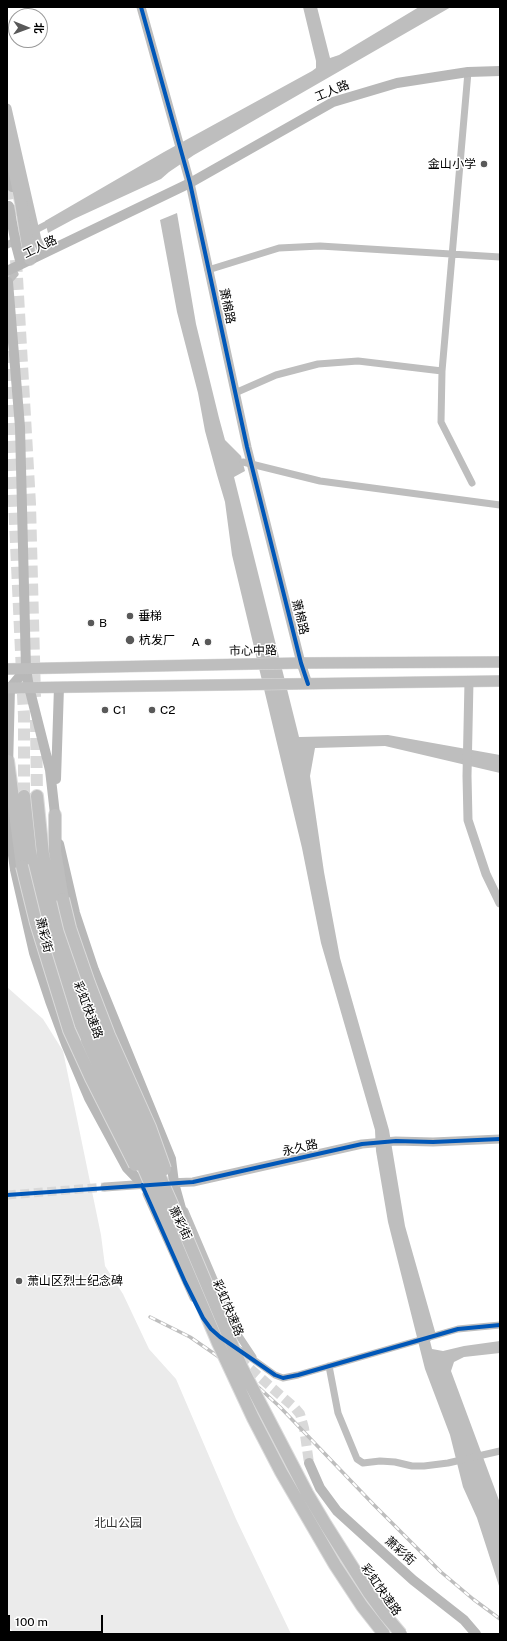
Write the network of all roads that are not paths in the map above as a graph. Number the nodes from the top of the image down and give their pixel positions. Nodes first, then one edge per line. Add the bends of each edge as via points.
1 (141, 7) edge
2 (500, 71) edge
3 (468, 72) junction
4 (7, 108) edge
5 (7, 136) edge
6 (7, 165) edge
7 (190, 183) junction
8 (16, 201) edge
9 (25, 243) junction
10 (43, 253) junction
11 (452, 254) junction
12 (500, 257) edge
13 (26, 262) junction
14 (208, 270) junction
15 (9, 275) edge
16 (442, 371) junction
17 (235, 393) junction
18 (472, 483) dead end
19 (500, 662) edge
20 (301, 663) junction
21 (7, 669) edge
22 (26, 669) junction
23 (469, 681) junction
24 (500, 681) edge
25 (308, 684) junction
26 (29, 687) junction
27 (59, 687) junction
28 (8, 688) edge
29 (8, 761) edge
30 (24, 796) tunnel mouth
31 (37, 796) tunnel mouth
32 (55, 815) junction
33 (500, 903) edge
34 (93, 1038) junction
35 (500, 1139) edge
36 (174, 1183) junction
37 (142, 1185) junction
38 (105, 1187) tunnel mouth
39 (188, 1240) junction
40 (176, 1246) junction
41 (224, 1317) dead end
42 (213, 1322) dead end
43 (500, 1325) edge
44 (260, 1364) junction
45 (329, 1366) junction
46 (500, 1450) edge
47 (311, 1463) tunnel mouth
48 (384, 1634) edge
49 (401, 1634) edge
50 (476, 1634) edge

1 - 7 street, 萧棉路
2 - 3 main road, 工人路
3 - 7 main road, 工人路 via 397,83 332,102
3 - 11 street
4 - 8 street
5 - 8 highway
6 - 8 main road
7 - 10 main road, 工人路
7 - 14 street, 萧棉路
7 - 15 main road, 工人路 via 172,198
8 - 9 highway
9 - 10 street
9 - 13 highway
10 - 13 main road, 工人路
11 - 12 street
11 - 14 street via 320,246 279,248
11 - 16 street
13 - 15 main road, 工人路
14 - 17 street, 萧棉路
15 - 22 main road, 萧彩街 via 20,427
16 - 17 street via 358,361 318,364 276,375
16 - 18 street via 441,422
17 - 20 street, 萧棉路
19 - 20 main road, 市心中路
20 - 22 main road, 市心中路
20 - 25 street, 萧棉路
21 - 22 main road, 市心中路
22 - 26 main road, 萧彩街
22 - 28 main road
23 - 24 main road
23 - 25 main road
23 - 33 street via 468,820 486,874
25 - 27 main road
26 - 27 main road
26 - 28 main road
26 - 32 main road, 萧彩街 via 50,770
27 - 32 main road, 萧彩街
28 - 29 main road, 萧彩街
29 - 37 main road, 萧彩街 via 10,832 15,870 36,960 66,1044 89,1098 127,1168
29 - 40 highway, bridge via 22,866 36,923 69,1030
30 - 34 highway, 彩虹快速路 via 30,851 43,910 73,1006
31 - 34 highway, 彩虹快速路 via 43,854 54,907
32 - 36 main road, 萧彩街 via 75,913 91,963 172,1159
32 - 39 highway, bridge via 55,851 70,928 109,1035 150,1127
34 - 39 highway, 彩虹快速路, bridge
34 - 40 highway, 彩虹快速路, bridge
35 - 36 street, 永久路 via 362,1144 193,1182
36 - 37 street, 永久路
36 - 41 main road, 萧彩街 via 186,1226
36 - 44 street via 237,1334
37 - 38 street, 永久路
37 - 42 main road, 萧彩街 via 150,1193
37 - 44 street via 203,1318 220,1337
39 - 49 highway, 彩虹快速路, bridge via 242,1368 307,1493 369,1593
40 - 48 highway, 彩虹快速路, bridge via 237,1384 281,1472 335,1565
43 - 45 street via 458,1329
44 - 45 street via 275,1376 283,1378
45 - 46 street via 338,1413 357,1459 363,1463 380,1460 412,1466 448,1464
47 - 50 main road, 萧彩街 via 325,1496 337,1511 413,1580 464,1620

